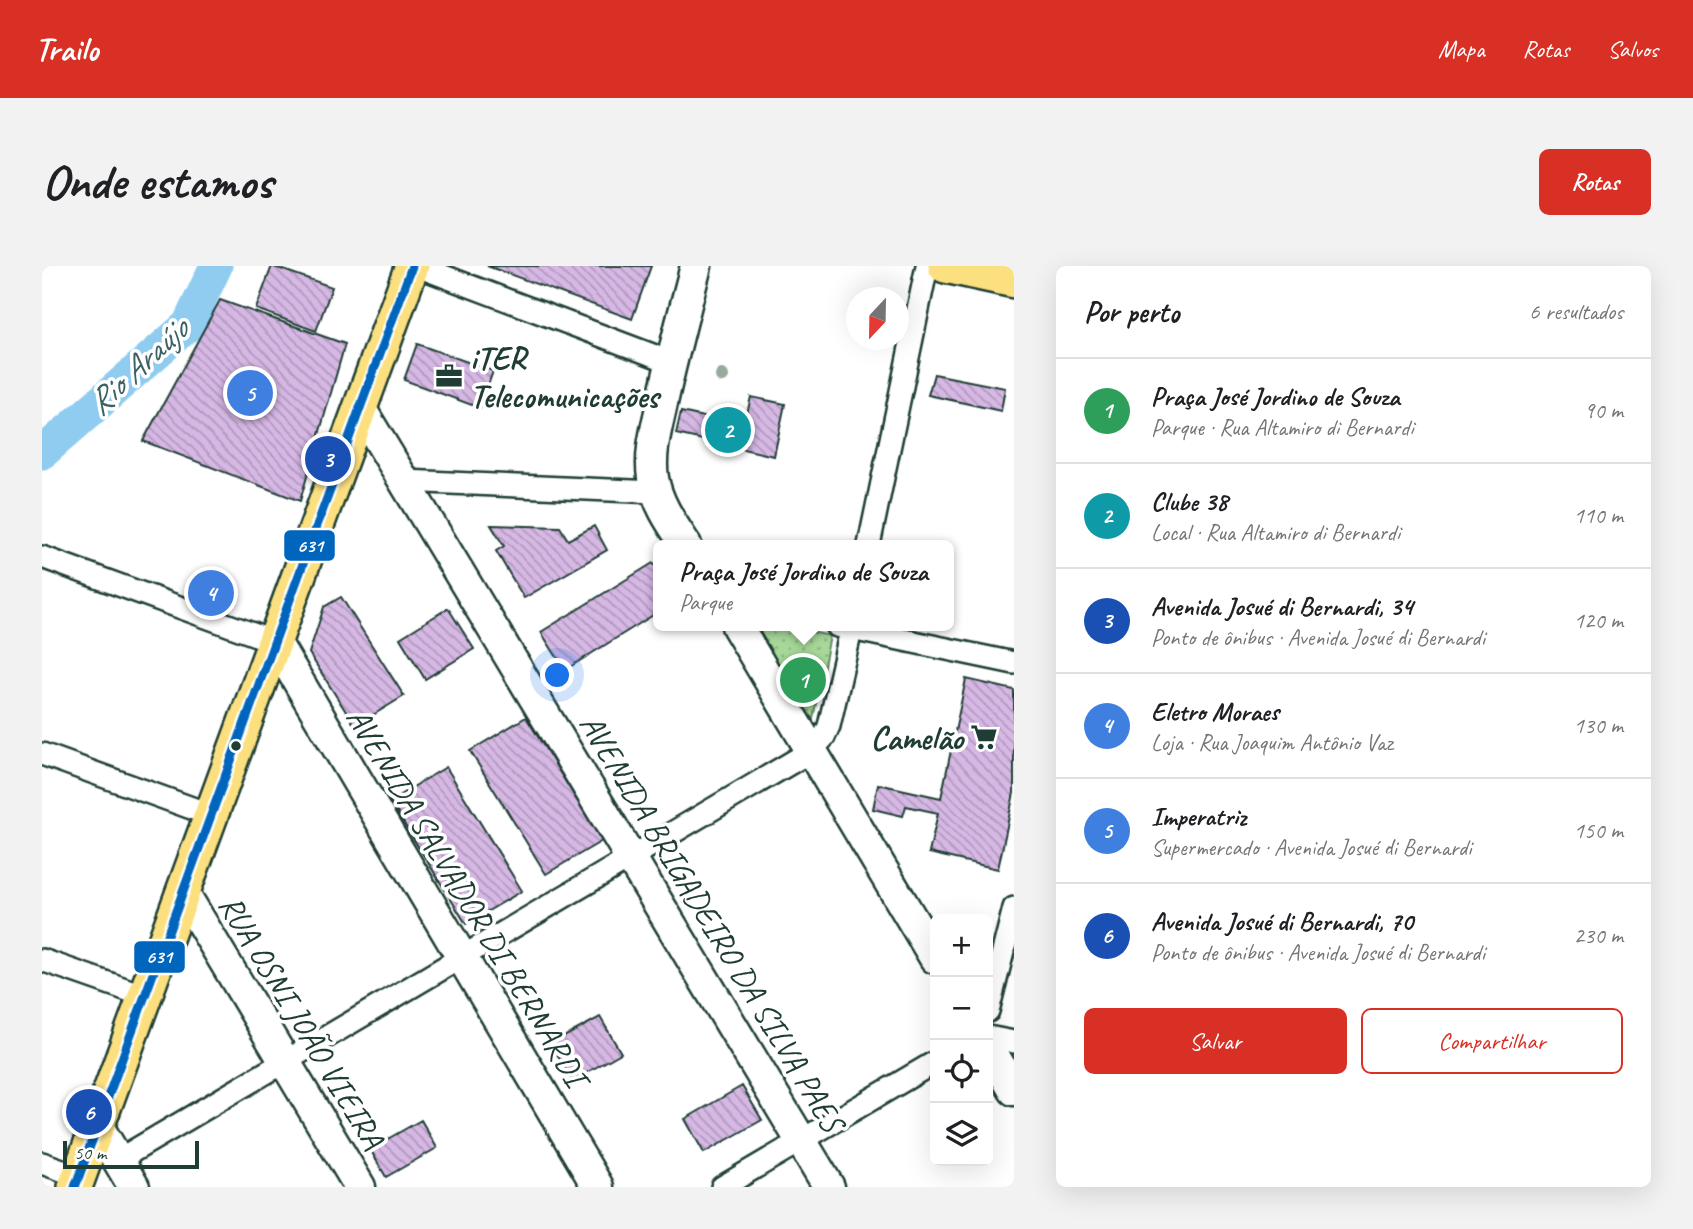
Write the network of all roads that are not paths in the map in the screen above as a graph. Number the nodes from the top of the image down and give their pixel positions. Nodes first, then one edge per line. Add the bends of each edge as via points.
1 (414, 266) edge
2 (696, 266) edge
3 (927, 266) edge
4 (945, 266) edge
5 (1014, 281) edge
6 (671, 362) junction
7 (360, 408) junction
8 (404, 481) junction
9 (656, 492) junction
10 (683, 540) edge
11 (870, 540) edge
12 (42, 557) edge
13 (740, 631) edge
14 (846, 631) edge
15 (866, 631) edge
16 (275, 642) junction
17 (1014, 663) edge
18 (811, 751) junction
19 (42, 754) edge
20 (211, 815) junction
21 (631, 858) junction
22 (183, 892) junction
23 (1014, 908) edge
24 (930, 950) edge
25 (461, 957) junction
26 (42, 960) edge
27 (993, 991) edge
28 (145, 996) junction
29 (993, 1038) edge
30 (1014, 1042) edge
31 (993, 1054) edge
32 (285, 1062) junction
33 (930, 1065) edge
34 (1014, 1090) edge
35 (97, 1125) junction
36 (802, 1141) junction
37 (118, 1160) junction
38 (42, 1163) edge
39 (77, 1182) edge
40 (134, 1187) edge
41 (360, 1187) edge
42 (598, 1187) edge
43 (722, 1187) edge
44 (829, 1187) edge

1 - 6 street
1 - 7 main road
2 - 6 street
3 - 11 street
4 - 5 main road
6 - 9 street via 652,448
7 - 8 street, AVENIDA BRIGADEIRO DA SILVA PAES
7 - 16 main road
8 - 9 street
8 - 21 street, AVENIDA BRIGADEIRO DA SILVA PAES
9 - 10 street
12 - 16 street
13 - 18 street
14 - 18 street via 829,726
15 - 17 street
16 - 20 main road
16 - 25 street, AVENIDA SALVADOR DI BERNARDI
18 - 21 street
18 - 24 street
19 - 20 street
20 - 22 main road
21 - 25 street
21 - 36 street, AVENIDA BRIGADEIRO DA SILVA PAES
22 - 28 main road
22 - 32 street, RUA OSNI JOÃO VIEIRA
23 - 27 street
25 - 32 street
25 - 42 street, AVENIDA SALVADOR DI BERNARDI
26 - 28 street
28 - 35 main road
29 - 30 street
31 - 34 street
32 - 37 street
32 - 41 street, RUA OSNI JOÃO VIEIRA
33 - 36 street
35 - 37 street
35 - 39 main road
36 - 43 street
36 - 44 street, AVENIDA BRIGADEIRO DA SILVA PAES
37 - 40 street
38 - 39 street

